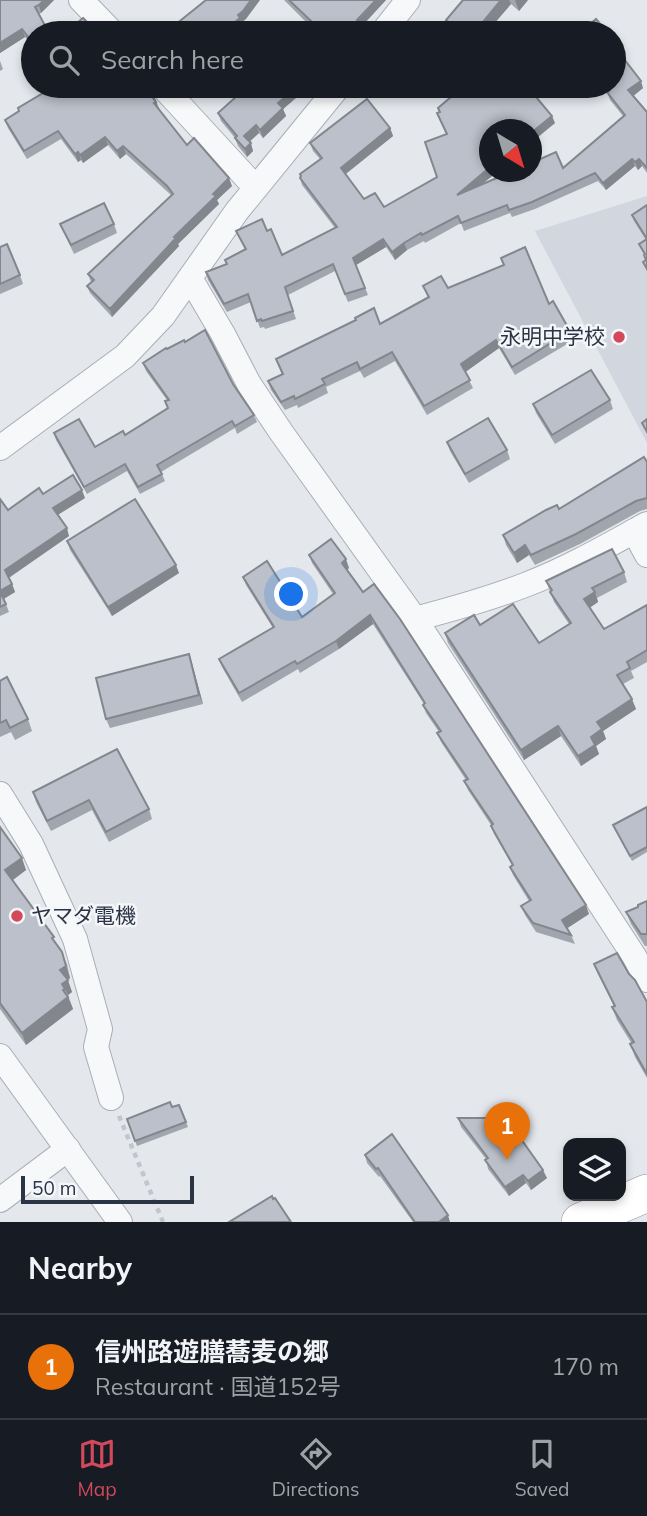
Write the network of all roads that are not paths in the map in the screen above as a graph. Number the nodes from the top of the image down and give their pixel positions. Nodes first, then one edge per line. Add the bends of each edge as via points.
1 (408, 0) edge
2 (94, 4) edge
3 (105, 21) edge
4 (391, 21) edge
5 (173, 98) edge
6 (329, 98) edge
7 (255, 187) junction
8 (190, 278) junction
9 (0, 448) edge
10 (641, 528) edge
11 (647, 555) edge
12 (415, 618) junction
13 (0, 794) edge
14 (647, 980) edge
15 (3, 1067) edge
16 (111, 1098) road end
17 (68, 1149) junction
18 (647, 1193) edge
19 (0, 1200) edge
20 (120, 1222) edge
21 (580, 1222) edge

1 - 4 street
2 - 3 street
5 - 7 street
6 - 7 street
7 - 8 street
8 - 9 street via 163,316 125,356
8 - 12 street via 249,384
10 - 11 street
10 - 12 street via 528,584
12 - 14 street
13 - 16 street via 31,844 75,939 100,1030 96,1047
15 - 17 street
17 - 19 street
17 - 20 street
18 - 21 highway

